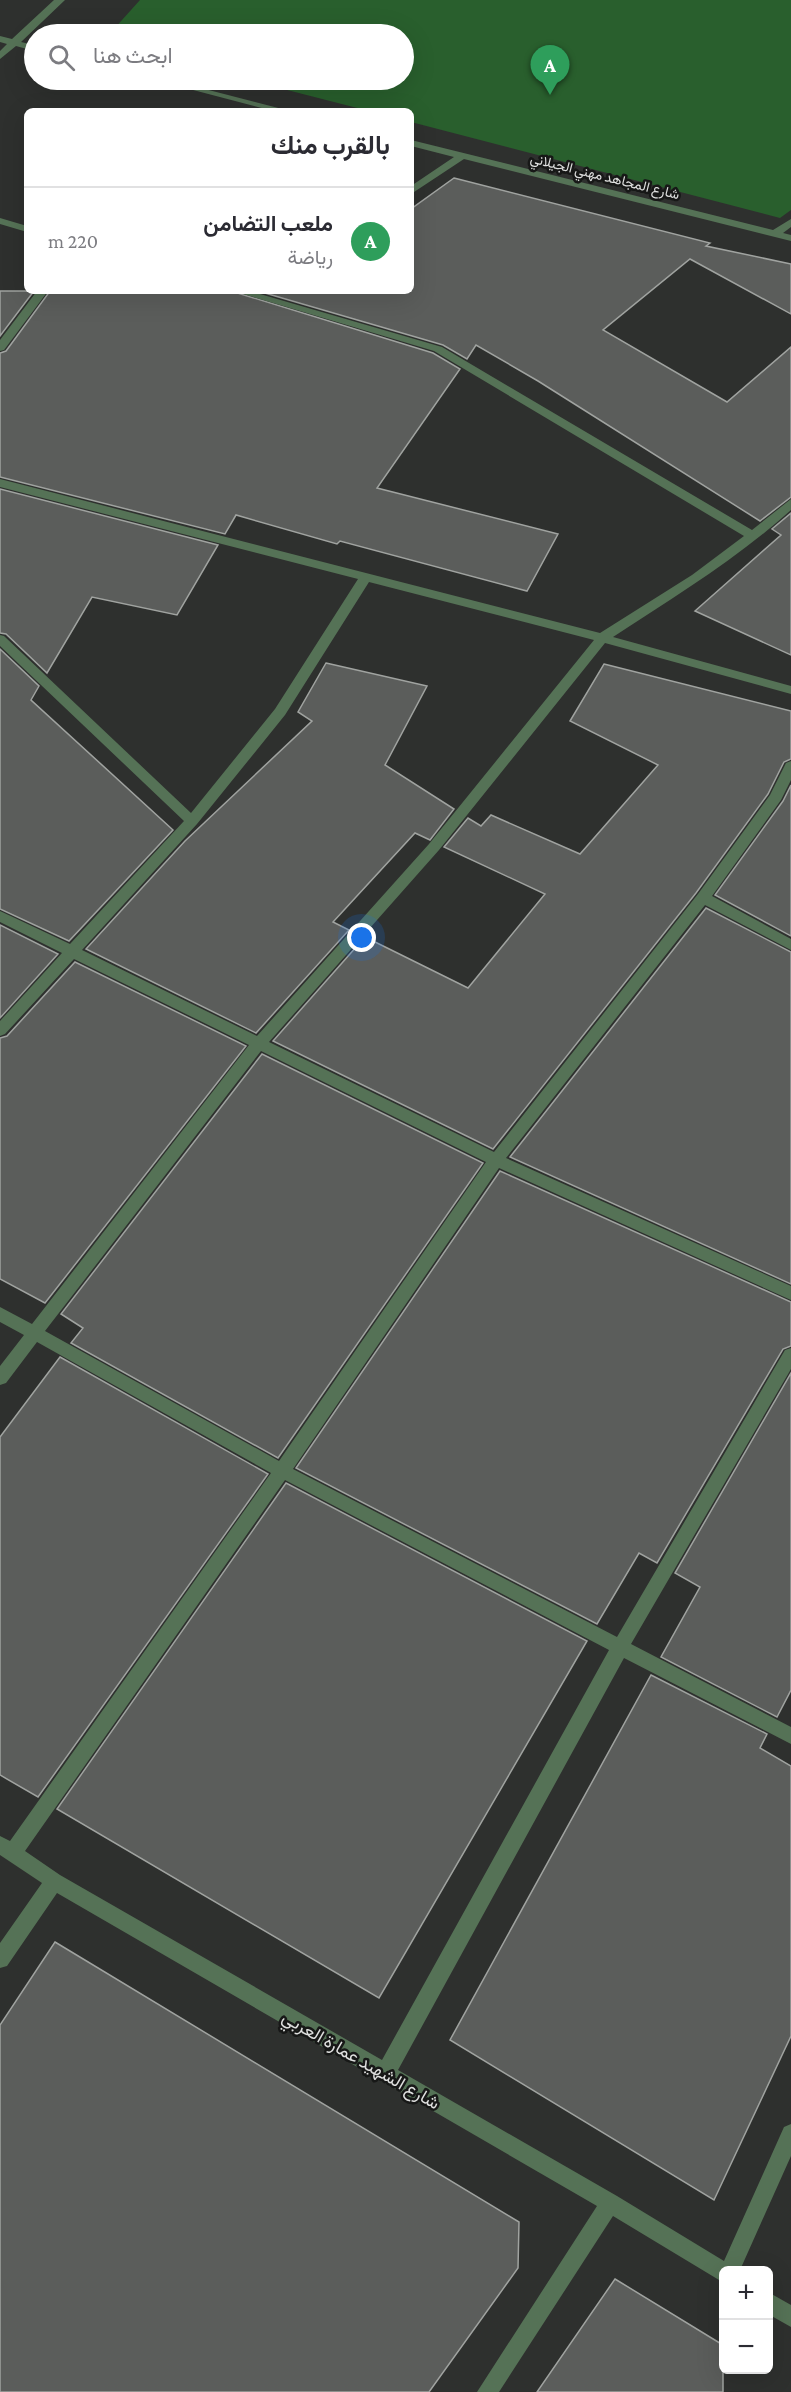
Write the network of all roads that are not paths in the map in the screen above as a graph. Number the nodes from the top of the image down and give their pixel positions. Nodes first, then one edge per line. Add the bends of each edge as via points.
1 (60, 0) edge
2 (34, 24) edge
3 (24, 34) edge
4 (0, 39) edge
5 (14, 43) junction
6 (24, 46) edge
7 (0, 56) edge
8 (200, 90) edge
9 (273, 108) edge
10 (414, 144) edge
11 (462, 156) junction
12 (414, 189) edge
13 (0, 221) edge
14 (791, 222) edge
15 (24, 228) edge
16 (775, 234) junction
17 (791, 238) edge
18 (41, 294) edge
19 (263, 294) edge
20 (0, 348) edge
21 (0, 483) edge
22 (791, 503) edge
23 (752, 535) junction
24 (365, 578) junction
25 (602, 638) junction
26 (0, 639) edge
27 (791, 690) edge
28 (791, 766) edge
29 (192, 820) junction
30 (703, 898) junction
31 (0, 916) edge
32 (791, 945) edge
33 (73, 950) junction
34 (0, 1030) edge
35 (258, 1044) junction
36 (496, 1160) junction
37 (791, 1293) edge
38 (0, 1314) edge
39 (35, 1332) junction
40 (791, 1355) edge
41 (0, 1378) edge
42 (282, 1471) junction
43 (621, 1646) junction
44 (791, 1737) edge
45 (6, 1849) edge
46 (54, 1881) junction
47 (0, 1959) edge
48 (385, 2074) junction
49 (791, 2134) edge
50 (610, 2203) junction
51 (732, 2266) edge
52 (719, 2271) edge
53 (773, 2305) edge
54 (791, 2317) edge
55 (487, 2392) edge

1 - 2 street
3 - 5 street
4 - 5 street
5 - 6 street
5 - 7 street
8 - 9 street
10 - 11 street, شارع المجاهد مهني الجيلاني
11 - 12 street
11 - 16 street, شارع المجاهد مهني الجيلاني
13 - 15 street
14 - 16 street
16 - 17 street, شارع المجاهد مهني الجيلاني
18 - 20 street
19 - 23 street via 438,349
21 - 24 street
22 - 23 street
23 - 25 street via 696,578
24 - 25 street
24 - 29 street via 280,712
25 - 27 street
25 - 35 street via 434,847
26 - 29 street
28 - 30 street via 776,797
29 - 33 street
30 - 32 street
30 - 36 street
31 - 33 street
33 - 34 street
33 - 35 street
35 - 36 street
35 - 39 street
36 - 37 street
36 - 42 street
38 - 39 street
39 - 41 street
39 - 42 street
40 - 43 street
42 - 43 street
42 - 45 street
43 - 44 street
43 - 48 street
45 - 46 street, شارع الشهيد عمارة العربي
46 - 47 street
46 - 48 street, شارع الشهيد عمارة العربي
48 - 50 street, شارع الشهيد عمارة العربي
49 - 51 street
50 - 52 street, شارع الشهيد عمارة العربي
50 - 55 street
53 - 54 street

